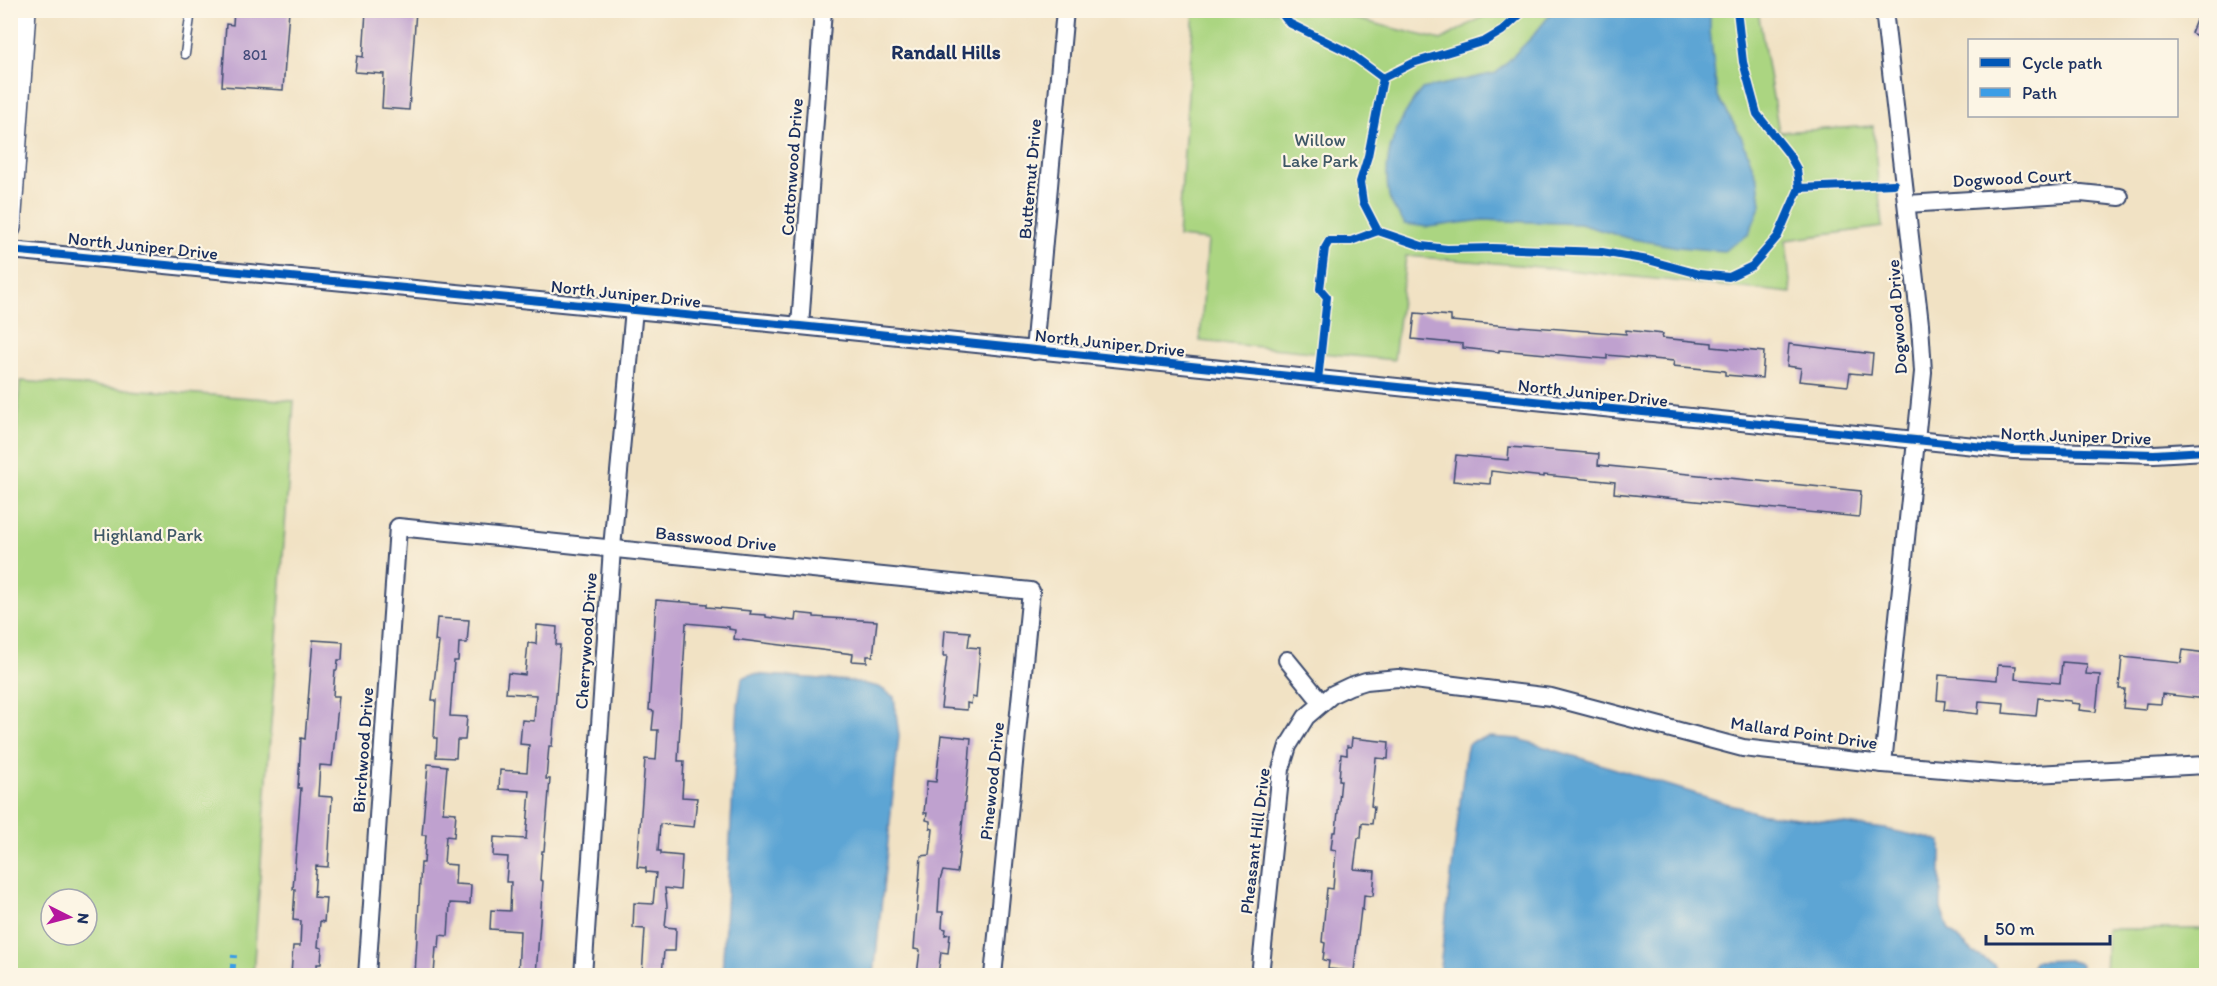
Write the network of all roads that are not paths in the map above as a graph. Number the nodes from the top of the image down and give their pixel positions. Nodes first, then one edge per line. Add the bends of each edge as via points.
1 (25, 10) edge
2 (191, 10) edge
3 (823, 10) edge
4 (1065, 10) edge
5 (1884, 10) edge
6 (17, 36) edge
7 (185, 54) dead end
8 (2120, 197) dead end
9 (1907, 204) junction
10 (10, 228) edge
11 (10, 250) edge
12 (633, 309) junction
13 (800, 326) junction
14 (1034, 351) junction
15 (1916, 440) junction
16 (2206, 451) edge
17 (398, 527) joint
18 (612, 548) junction
19 (1031, 591) joint
20 (1287, 660) dead end
21 (1322, 703) junction
22 (1306, 717) joint
23 (1883, 764) junction
24 (2206, 765) edge
25 (367, 975) edge
26 (583, 975) edge
27 (993, 975) edge
28 (1260, 975) edge

1 - 6 street
2 - 7 lane
3 - 13 street, Cottonwood Drive
4 - 14 street, Butternut Drive
5 - 9 street, Dogwood Drive
6 - 10 street
8 - 9 street, Dogwood Court via 2081,193
9 - 15 street, Dogwood Drive via 1922,345
11 - 12 street, North Juniper Drive
12 - 13 street, North Juniper Drive
12 - 18 street, Cherrywood Drive
13 - 14 street, North Juniper Drive
14 - 15 street, North Juniper Drive
15 - 16 street, North Juniper Drive via 2056,452
15 - 23 street, Dogwood Drive
17 - 18 street, Basswood Drive
17 - 25 street, Birchwood Drive
18 - 19 street, Basswood Drive
18 - 26 street, Cherrywood Drive
19 - 27 street, Pinewood Drive
20 - 21 street
21 - 22 street, Mallard Point Drive
21 - 23 street, Mallard Point Drive via 1333,694 1366,681 1398,678 1452,683 1551,697 1743,748
22 - 28 street, Pheasant Hill Drive via 1288,746 1281,769
23 - 24 street, Mallard Point Drive via 2015,775

